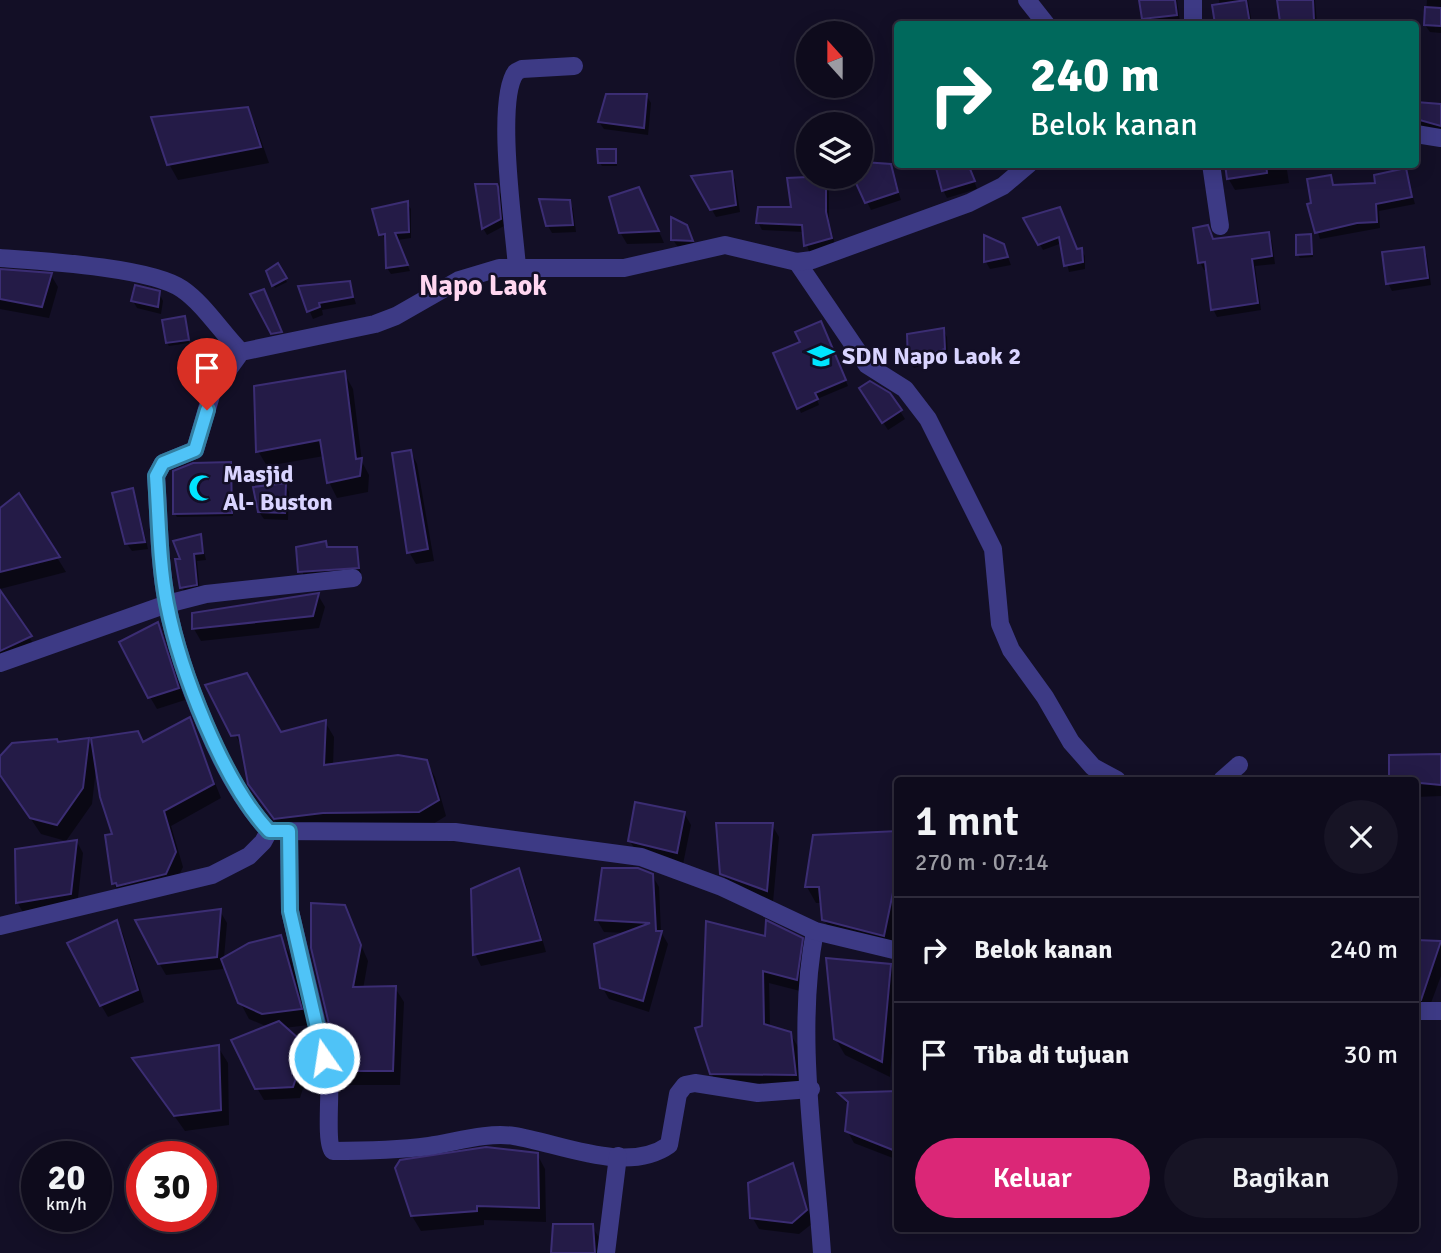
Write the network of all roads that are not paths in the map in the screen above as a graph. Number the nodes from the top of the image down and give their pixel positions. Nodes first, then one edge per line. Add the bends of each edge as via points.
1 (1027, 0) edge
2 (1193, 0) edge
3 (1044, 21) edge
4 (1193, 21) edge
5 (574, 66) dead end
6 (1419, 134) edge
7 (1441, 138) edge
8 (1024, 168) edge
9 (1212, 168) edge
10 (1220, 226) dead end
11 (0, 258) edge
12 (797, 262) junction
13 (517, 267) junction
14 (241, 352) junction
15 (353, 578) dead end
16 (167, 604) junction
17 (0, 663) edge
18 (1239, 765) dead end
19 (1111, 777) edge
20 (1225, 777) edge
21 (269, 831) junction
22 (289, 831) junction
23 (0, 926) edge
24 (815, 931) junction
25 (894, 950) edge
26 (1441, 1011) edge
27 (1419, 1012) edge
28 (811, 1089) junction
29 (618, 1156) junction
30 (606, 1253) edge
31 (822, 1253) edge

1 - 3 street
2 - 4 street
5 - 13 street via 522,69 509,85 508,150
6 - 7 street
8 - 12 street via 1003,186 969,203 855,246
9 - 10 street
11 - 14 street via 103,269 168,282 183,289
12 - 13 street via 725,246 624,268
12 - 19 street via 867,365 905,389 929,419 993,549 1000,624 1011,650 1071,742 1093,767
13 - 14 street via 459,280 374,324
14 - 16 street via 212,392 195,450 157,470
15 - 16 street via 247,588
16 - 17 street
16 - 21 street via 201,712 234,787
18 - 20 street
21 - 22 street
21 - 23 street via 249,856 212,875
22 - 24 street via 455,832 641,857 722,887
22 - 29 street via 290,911 329,1074 333,1152 512,1136 562,1150
24 - 25 street
24 - 28 street via 806,1022
26 - 27 street
28 - 29 street via 758,1093 685,1085 678,1094 669,1145 654,1153
28 - 31 street
29 - 30 street

